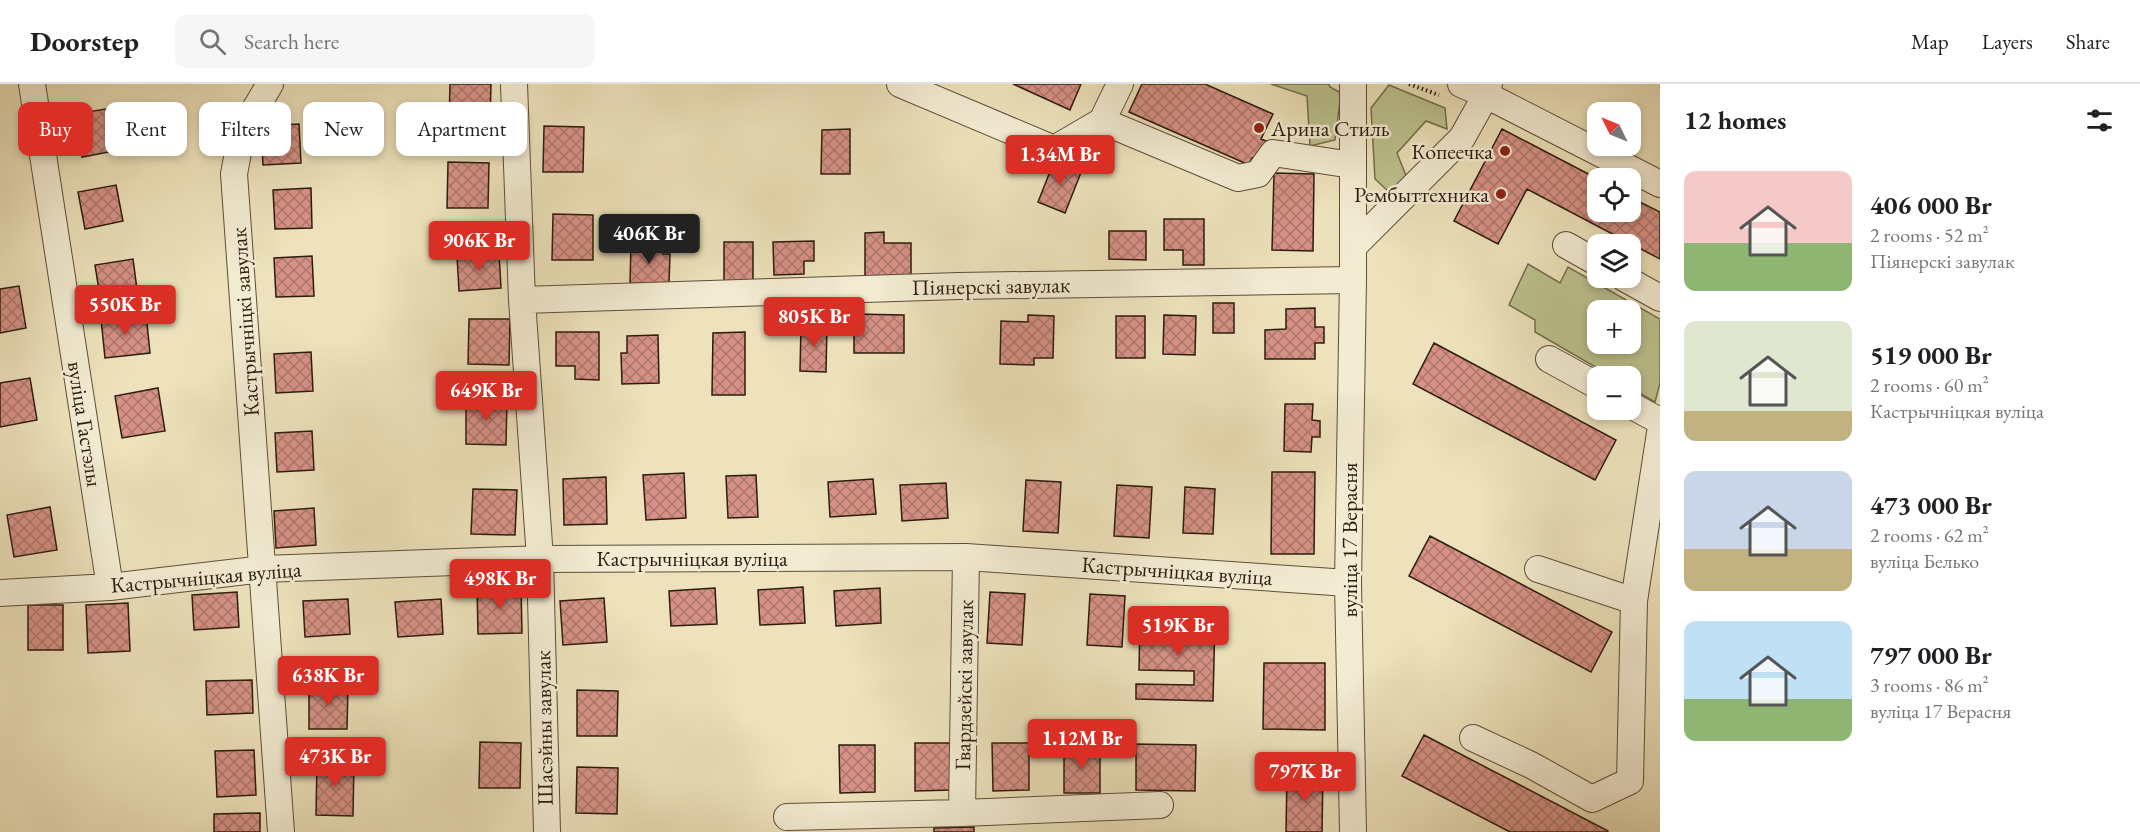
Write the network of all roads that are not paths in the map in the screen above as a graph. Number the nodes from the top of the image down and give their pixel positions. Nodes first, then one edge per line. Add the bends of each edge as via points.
1 (32, 84) edge
2 (270, 84) edge
3 (514, 84) edge
4 (900, 84) edge
5 (1120, 84) edge
6 (1353, 84) edge
7 (1461, 84) edge
8 (1487, 89) edge
9 (1102, 122) junction
10 (1352, 165) junction
11 (1660, 184) edge
12 (1566, 245) dead end
13 (1353, 247) junction
14 (1587, 256) edge
15 (1353, 280) junction
16 (1641, 287) edge
17 (1660, 298) edge
18 (522, 300) junction
19 (1549, 359) dead end
20 (1587, 380) edge
21 (1641, 411) edge
22 (1660, 421) edge
23 (1660, 433) edge
24 (966, 556) junction
25 (540, 560) junction
26 (263, 569) junction
27 (1538, 569) dead end
28 (1348, 583) junction
29 (110, 587) junction
30 (0, 593) edge
31 (1634, 601) junction
32 (1473, 738) dead end
33 (1160, 805) dead end
34 (962, 813) junction
35 (787, 816) dead end
36 (924, 823) edge
37 (281, 832) edge
38 (547, 832) edge
39 (1353, 832) edge

1 - 29 street, вуліца Гастэлы
2 - 26 street, Кастрычніцкі завулак via 242,131 234,174
3 - 18 street, Шасэйны завулак
4 - 9 street via 1054,149
5 - 9 street
6 - 10 street, вуліца 17 Верасня
7 - 8 street
8 - 11 street
8 - 13 street via 1462,138
9 - 10 street via 1238,178 1258,174 1273,153
10 - 13 street, вуліца 17 Верасня
12 - 14 street
13 - 15 street, вуліца 17 Верасня
15 - 18 street, Піянерскі завулак via 959,286
15 - 28 street, вуліца 17 Верасня
16 - 17 street
18 - 25 street, Шасэйны завулак
19 - 20 street
21 - 22 street
23 - 31 street
24 - 25 street, Кастрычніцкая вуліца
24 - 28 street, Кастрычніцкая вуліца
24 - 34 street, Гвардзейскі завулак
25 - 26 street, Кастрычніцкая вуліца
25 - 38 street, Шасэйны завулак
26 - 29 street, Кастрычніцкая вуліца
26 - 37 street, Кастрычніцкі завулак
27 - 31 street
28 - 39 street, вуліца 17 Верасня
29 - 30 street, Кастрычніцкая вуліца
31 - 32 street via 1630,781 1592,800
33 - 34 street
34 - 36 street
35 - 36 street

